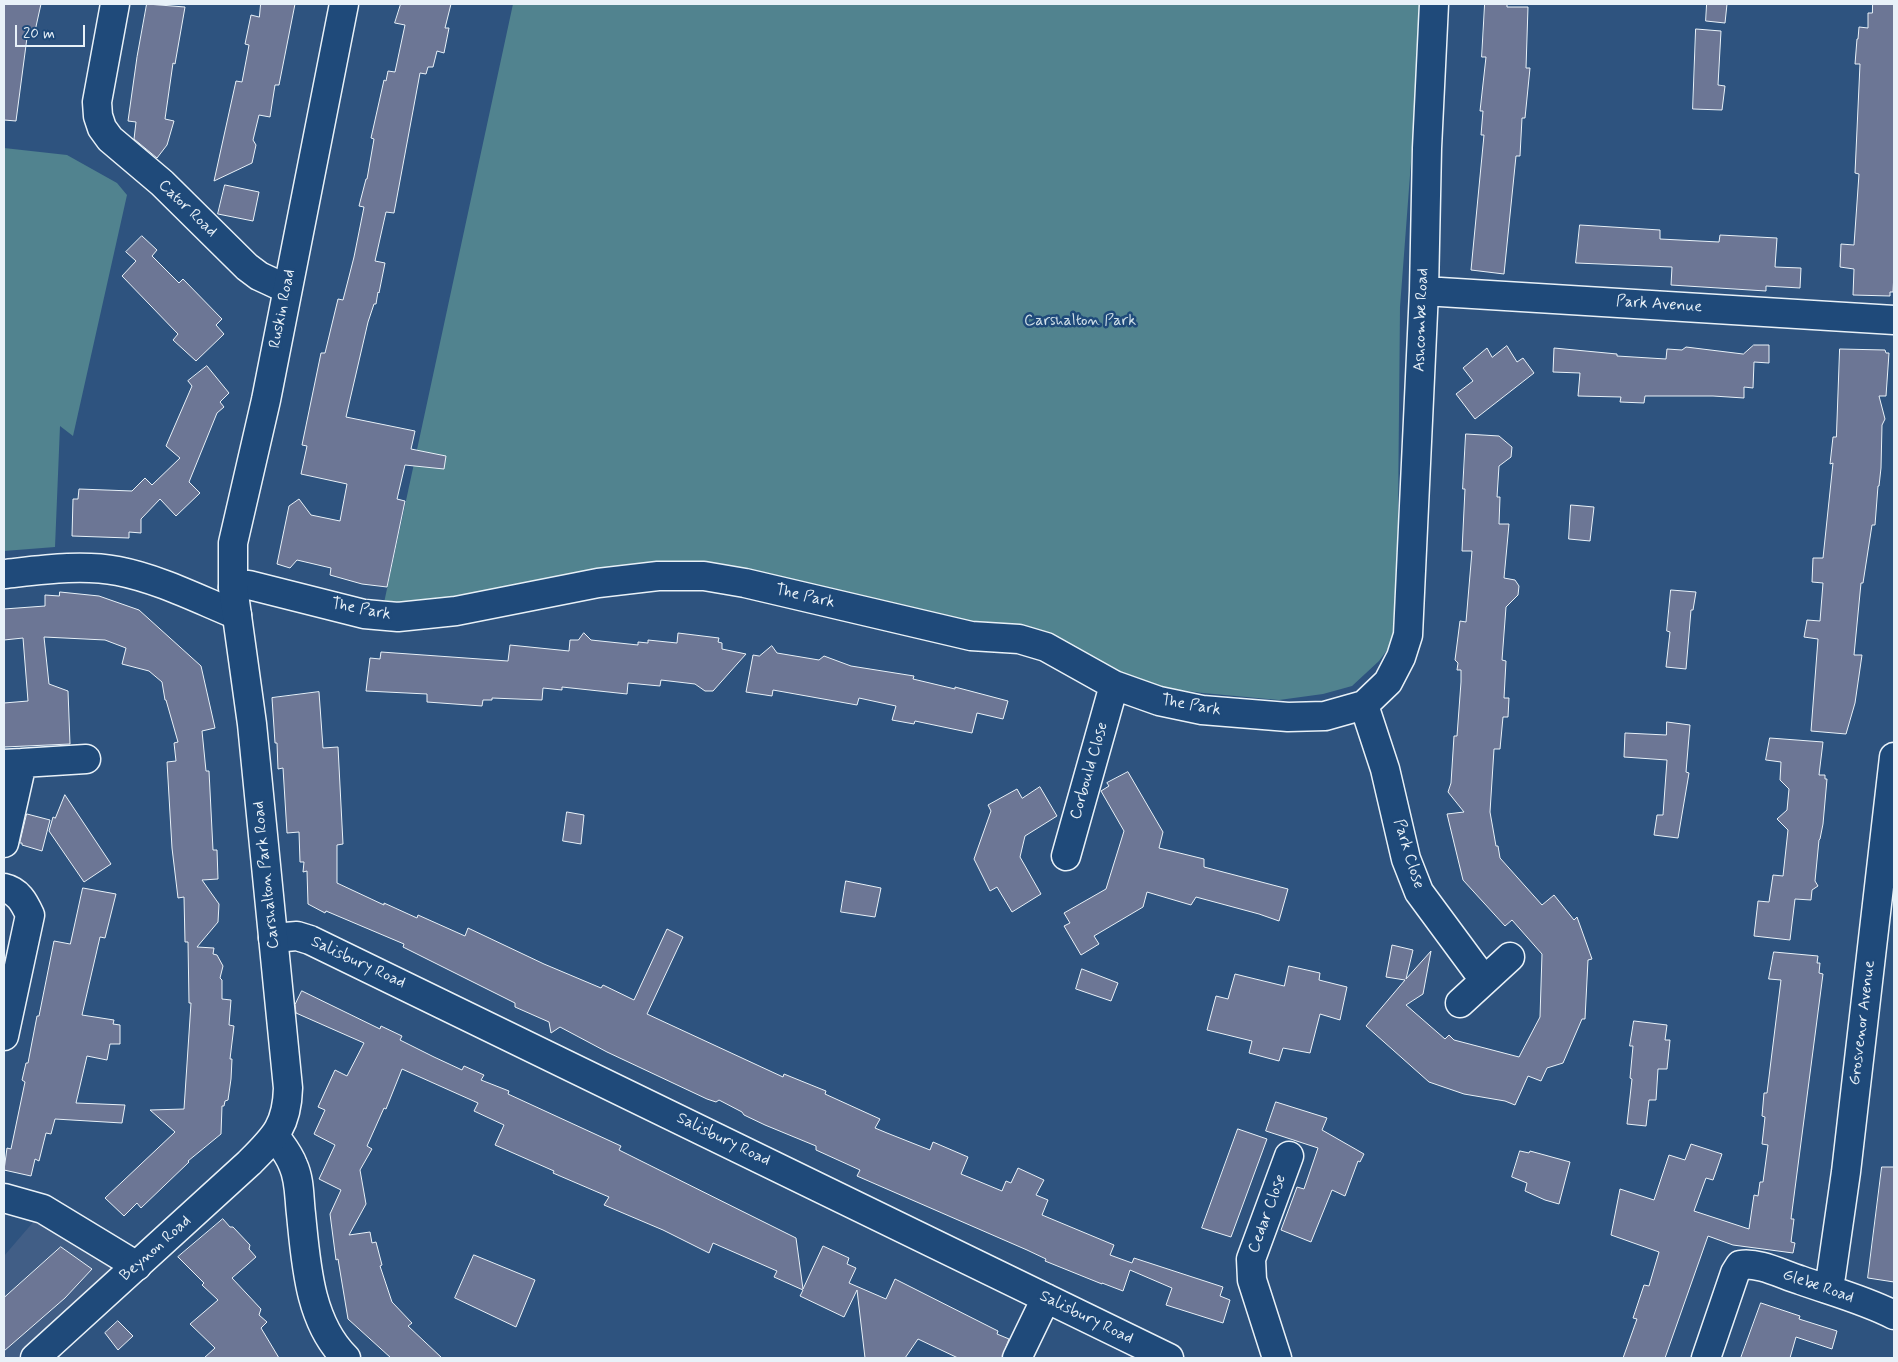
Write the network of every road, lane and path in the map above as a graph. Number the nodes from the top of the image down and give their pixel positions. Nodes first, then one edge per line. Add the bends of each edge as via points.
1 (114, 4) edge
2 (344, 4) edge
3 (1434, 4) edge
4 (287, 289) junction
5 (1424, 291) junction
6 (1894, 320) edge
7 (4, 574) edge
8 (233, 587) junction
9 (237, 615) junction
10 (1408, 635) joint
11 (1114, 685) junction
12 (1364, 704) junction
13 (1894, 757) edge
14 (86, 759) dead end
15 (13, 763) edge
16 (4, 843) edge
17 (1066, 856) dead end
18 (4, 888) edge
19 (273, 938) junction
20 (1510, 957) dead end
21 (1484, 980) junction
22 (1460, 1003) dead end
23 (4, 1036) edge
24 (274, 1136) junction
25 (1289, 1156) dead end
26 (4, 1198) edge
27 (137, 1266) junction
28 (1827, 1289) junction
29 (1046, 1298) junction
30 (1894, 1315) edge
31 (35, 1358) edge
32 (346, 1358) edge
33 (1017, 1358) edge
34 (1169, 1358) edge
35 (1278, 1358) edge
36 (1706, 1358) edge

1 - 4 street, Cator Road via 97,102 102,128 247,267
2 - 4 street, Ruskin Road
3 - 5 street, Ashcombe Road
4 - 8 street, Ruskin Road via 256,447 233,543
5 - 6 street, Park Avenue
5 - 10 street, Ashcombe Road
7 - 9 street via 82,568 118,571 150,580
8 - 9 street, Ruskin Road
8 - 11 street, The Park via 249,585 364,614 398,617 456,610 598,583 658,576 704,576 971,636 1019,640 1046,647
9 - 19 street, Carshalton Park Road via 252,724
10 - 12 street, The Park via 1388,682
11 - 12 street, The Park via 1159,701 1202,710 1288,717 1325,716
11 - 17 street, Corbould Close
12 - 21 street, Park Close via 1385,769 1406,859 1419,892
13 - 28 street, Grosvenor Avenue via 1846,1172
14 - 15 street
15 - 16 street
18 - 23 street via 11,889 23,900 30,915
19 - 24 street, Carshalton Park Road via 288,1088 286,1114
19 - 29 street, Salisbury Road via 297,936 310,940
20 - 21 street
21 - 22 street
24 - 27 street, Beynon Road via 249,1164
24 - 32 street via 288,1153 294,1168 306,1260 318,1313
25 - 35 street, Cedar Close via 1252,1259 1252,1280
26 - 27 street via 44,1208
27 - 31 street, Beynon Road
28 - 30 street, Glebe Road
28 - 36 street, Glebe Road via 1748,1264 1740,1265
29 - 33 street
29 - 34 street, Salisbury Road

